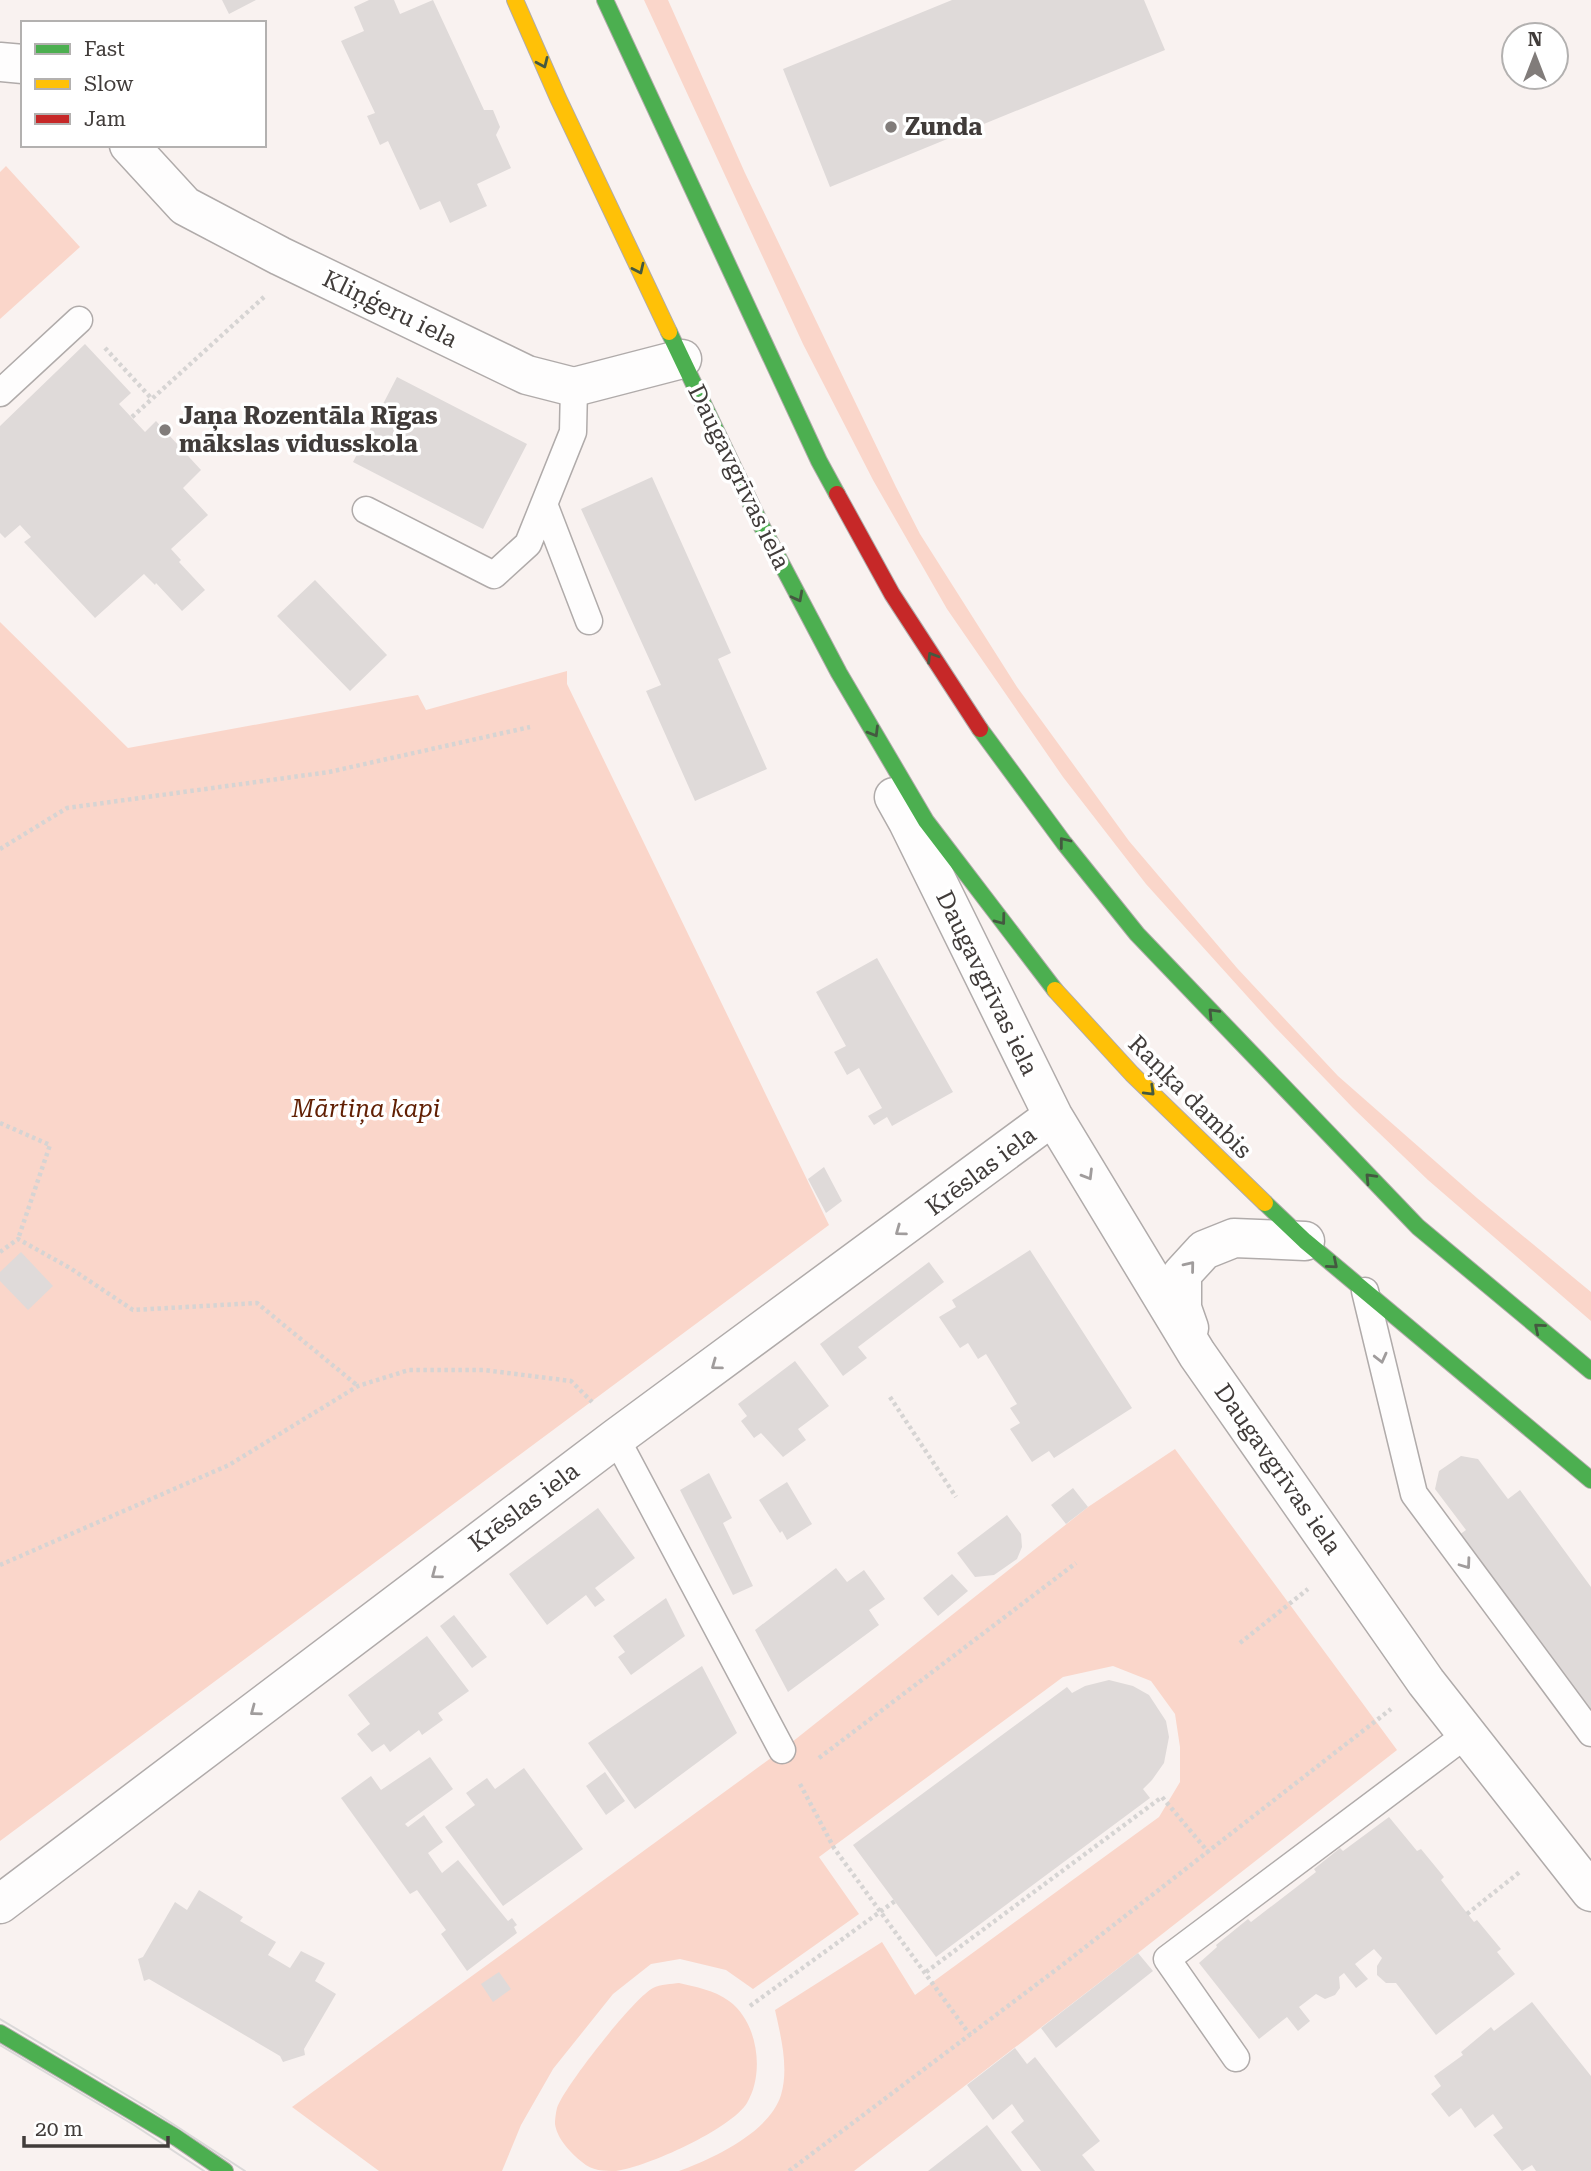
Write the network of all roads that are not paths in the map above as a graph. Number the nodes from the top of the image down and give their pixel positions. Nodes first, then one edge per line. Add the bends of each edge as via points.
1 (515, 0) edge
2 (605, 0) edge
3 (0, 62) edge
4 (21, 64) edge
5 (131, 147) edge
6 (79, 320) road end
7 (682, 359) junction
8 (573, 387) junction
9 (0, 393) edge
10 (544, 504) junction
11 (366, 510) dead end
12 (589, 621) dead end
13 (839, 673) junction
14 (1053, 1116) junction
15 (1305, 1241) junction
16 (1365, 1291) junction
17 (1197, 1354) junction
18 (1591, 1371) edge
19 (616, 1438) junction
20 (1591, 1480) edge
21 (1591, 1733) edge
22 (1467, 1734) junction
23 (782, 1750) road end
24 (1591, 1892) edge
25 (0, 1904) edge
26 (0, 2032) edge
27 (1236, 2058) dead end
28 (225, 2171) edge

1 -> 7 main road, Daugavgrīvas iela
18 -> 2 main road via 1418,1227 1137,934 964,708 892,594 819,461
3 - 4 street
5 - 8 street, Kliņģeru iela via 185,206 527,375
6 - 9 lane
7 - 8 street, Kliņģeru iela
7 -> 13 main road, Daugavgrīvas iela via 761,526
8 - 10 lane via 573,432
10 - 11 lane via 528,544 494,575
10 - 12 lane
13 - 14 street, Daugavgrīvas iela via 842,708 908,822
13 -> 15 main road, Raņķa dambis via 926,821 1049,983 1132,1074
14 -> 17 street, Daugavgrīvas iela
14 -> 19 street, Krēslas iela
15 -> 16 main road, Raņķa dambis
17 -> 15 street via 1182,1308 1182,1275 1204,1250 1234,1238
16 - 20 main road, Raņķa dambis
16 -> 21 lane via 1415,1494
17 - 22 street, Daugavgrīvas iela
19 - 23 lane
19 -> 25 street, Krēslas iela
22 - 24 street, Daugavgrīvas iela
22 - 27 lane via 1167,1959
26 - 28 main road

